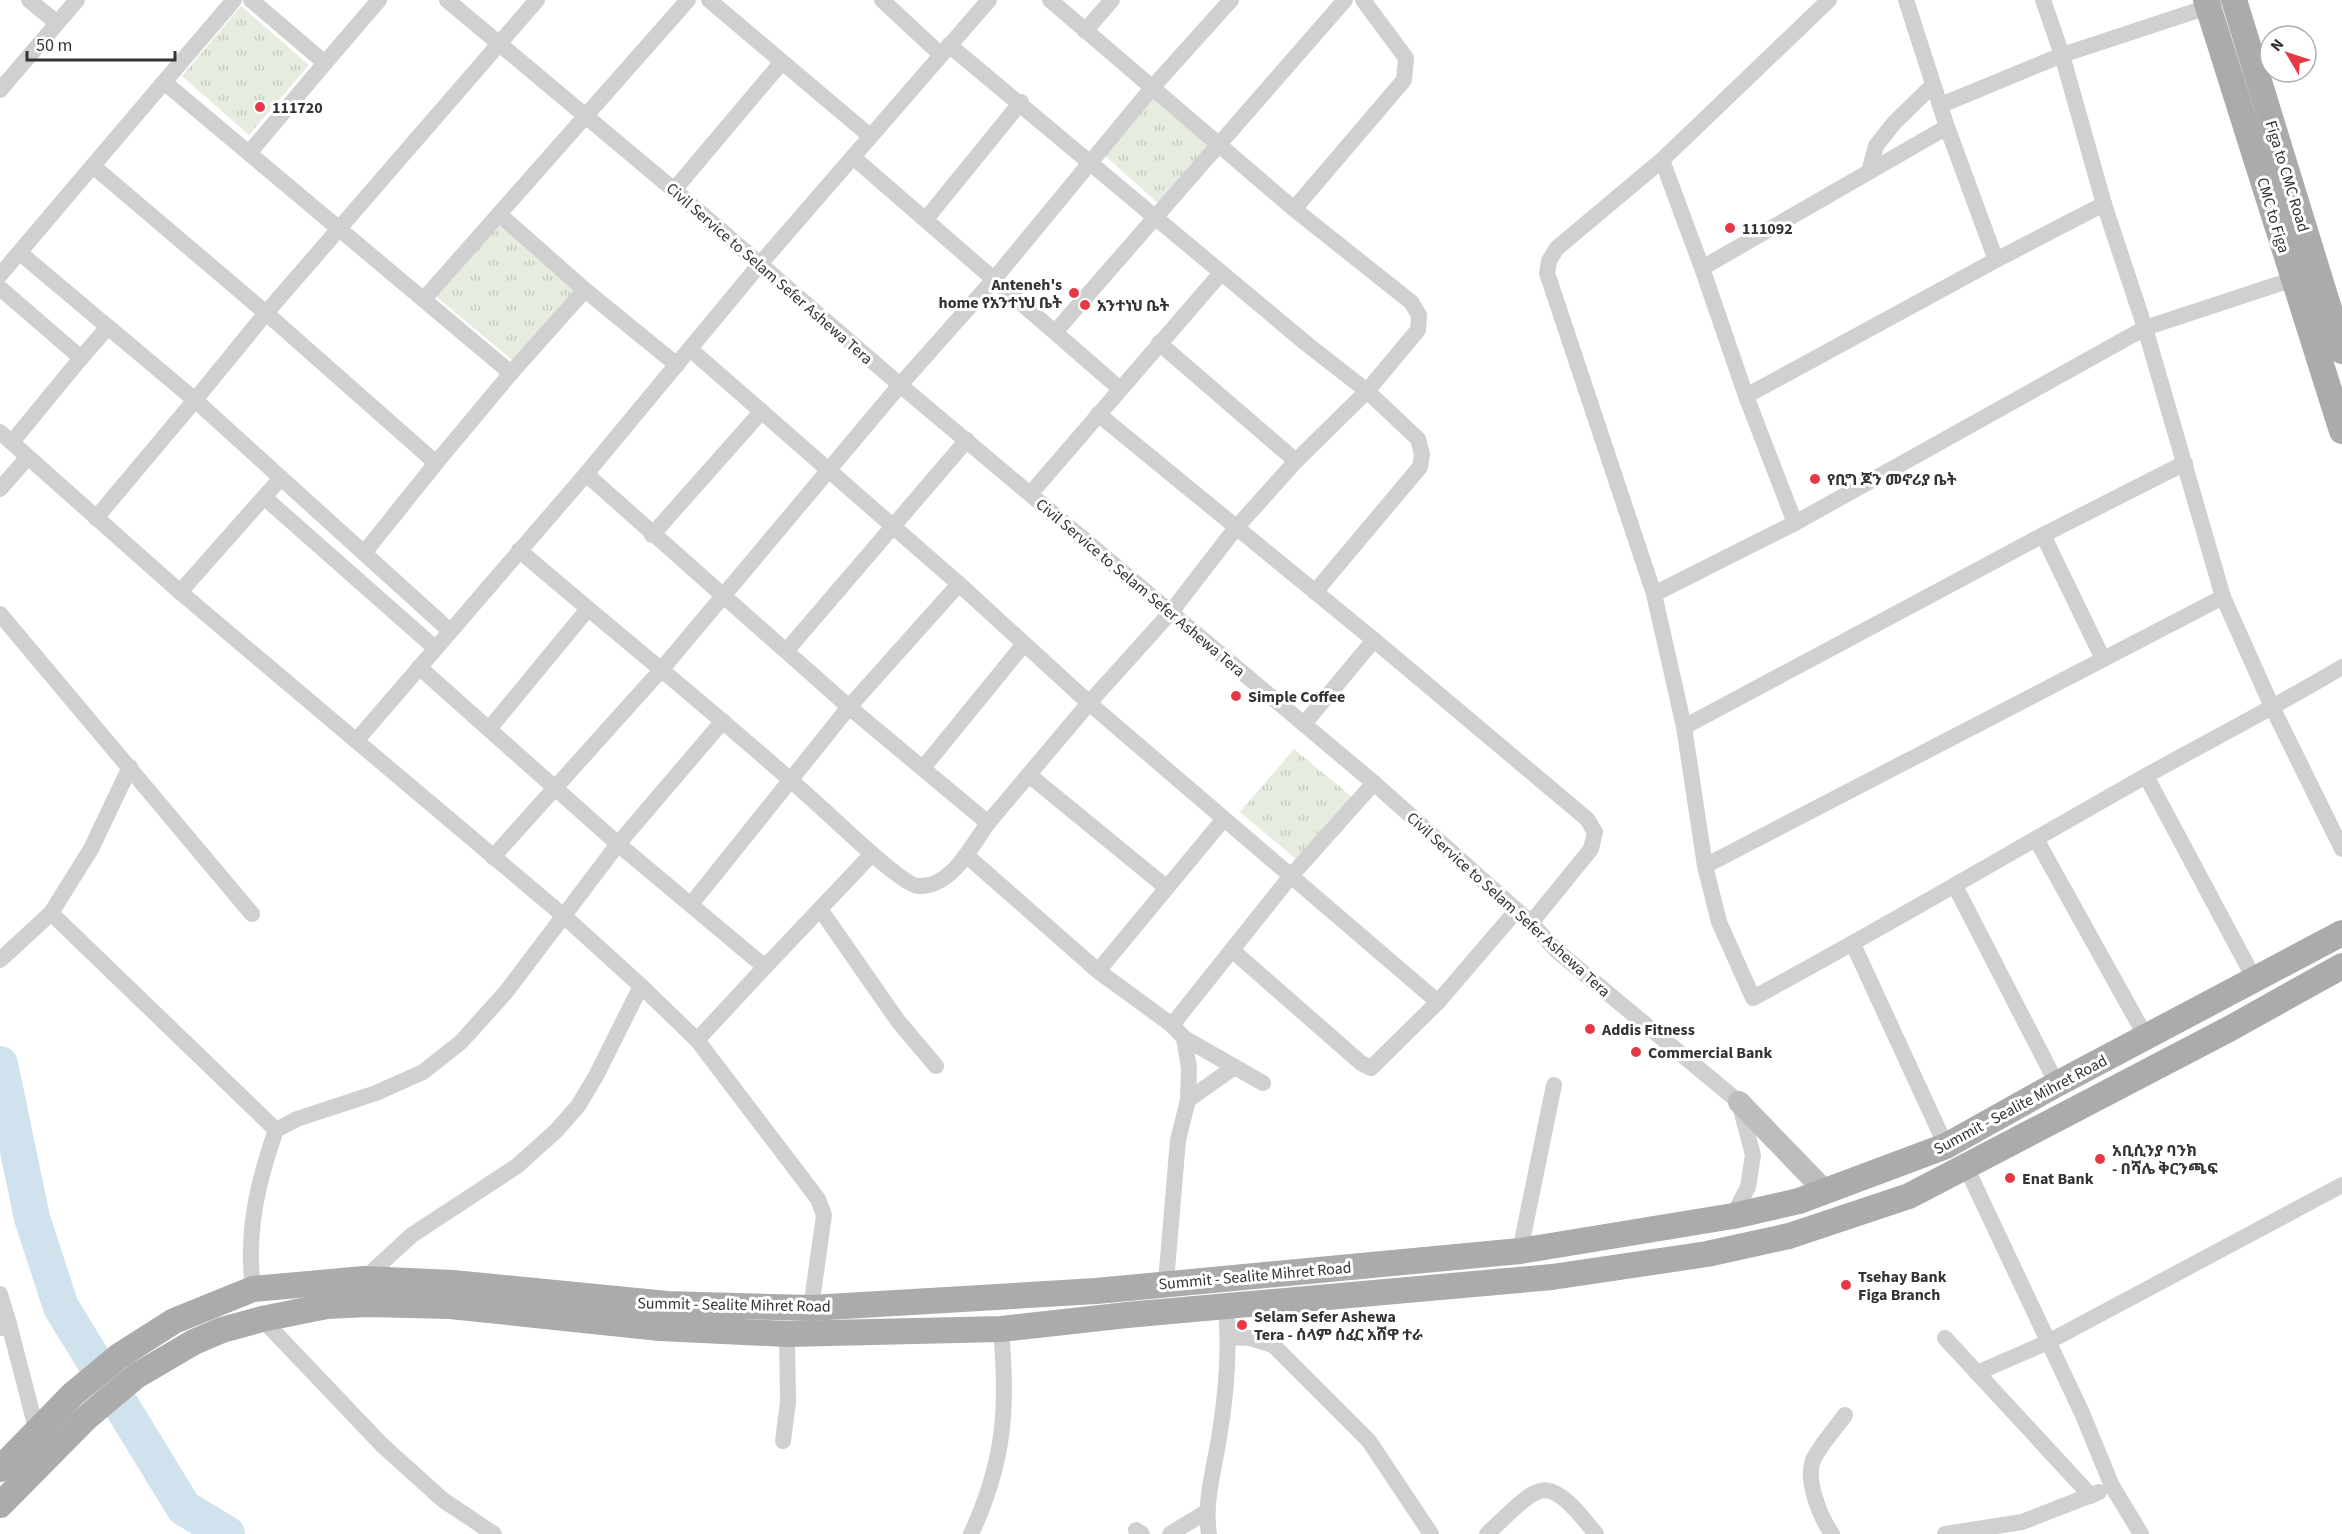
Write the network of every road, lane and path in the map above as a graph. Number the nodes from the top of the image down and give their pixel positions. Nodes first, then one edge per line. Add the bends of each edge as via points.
1 (30, 0) edge
2 (77, 0) edge
3 (234, 0) edge
4 (251, 0) edge
5 (379, 0) edge
6 (447, 0) edge
7 (537, 0) edge
8 (688, 0) edge
9 (709, 0) edge
10 (882, 0) edge
11 (989, 0) edge
12 (1050, 0) edge
13 (1112, 0) edge
14 (1231, 0) edge
15 (1345, 0) edge
16 (1363, 0) edge
17 (1829, 0) edge
18 (1906, 0) edge
19 (2043, 0) edge
20 (2234, 0) edge
21 (2211, 2) edge
22 (57, 23) junction
23 (1085, 31) junction
24 (500, 43) junction
25 (945, 50) junction
26 (2062, 55) junction
27 (325, 63) junction
28 (781, 63) junction
29 (164, 82) junction
30 (1933, 85) junction
31 (1151, 89) junction
32 (0, 90) edge
33 (1021, 102) junction
34 (1941, 105) junction
35 (584, 117) junction
36 (1947, 127) junction
37 (870, 136) junction
38 (1219, 143) junction
39 (249, 153) junction
40 (853, 157) junction
41 (1662, 160) junction
42 (1090, 161) junction
43 (93, 166) junction
44 (1869, 172) junction
45 (674, 190) junction
46 (2104, 204) junction
47 (1294, 209) junction
48 (499, 214) junction
49 (1157, 217) junction
50 (926, 219) junction
51 (339, 228) junction
52 (20, 253) junction
53 (1996, 260) junction
54 (760, 264) junction
55 (1702, 268) junction
56 (1221, 273) junction
57 (0, 275) edge
58 (2306, 275) junction
59 (995, 278) junction
60 (0, 288) edge
61 (585, 290) junction
62 (424, 299) junction
63 (267, 313) junction
64 (108, 327) junction
65 (2145, 328) junction
66 (1056, 331) junction
67 (1160, 343) junction
68 (690, 349) junction
69 (2342, 351) edge
70 (81, 358) junction
71 (677, 365) junction
72 (511, 373) junction
73 (900, 385) junction
74 (1119, 388) junction
75 (1367, 391) junction
76 (1746, 396) junction
77 (195, 400) junction
78 (762, 411) junction
79 (1098, 414) junction
80 (2342, 431) edge
81 (6, 437) edge
82 (967, 440) junction
83 (28, 457) junction
84 (1296, 461) junction
85 (436, 463) junction
86 (2185, 463) junction
87 (830, 471) junction
88 (586, 474) junction
89 (281, 478) junction
90 (0, 489) edge
91 (1031, 493) junction
92 (265, 498) junction
93 (96, 518) junction
94 (1795, 523) junction
95 (894, 527) junction
96 (1235, 529) junction
97 (652, 535) junction
98 (2043, 535) junction
99 (519, 550) junction
100 (364, 553) junction
101 (959, 584) junction
102 (180, 592) junction
103 (1315, 592) junction
104 (1654, 594) junction
105 (723, 595) junction
106 (2223, 597) junction
107 (588, 609) junction
108 (1171, 612) junction
109 (0, 614) edge
110 (450, 631) junction
111 (1374, 640) junction
112 (1024, 644) junction
113 (435, 648) junction
114 (787, 650) junction
115 (2103, 659) junction
116 (419, 667) junction
117 (2342, 667) edge
118 (661, 670) junction
119 (1089, 703) junction
120 (849, 707) junction
121 (2273, 709) junction
122 (723, 722) junction
123 (1304, 724) junction
124 (1684, 727) junction
125 (489, 729) junction
126 (356, 741) junction
127 (130, 767) junction
128 (923, 768) junction
129 (1029, 775) junction
130 (2146, 776) junction
131 (790, 779) junction
132 (1374, 783) junction
133 (556, 788) junction
134 (1223, 820) junction
135 (988, 823) junction
136 (2036, 839) junction
137 (618, 844) junction
138 (2342, 849) edge
139 (872, 854) junction
140 (966, 855) junction
141 (493, 857) junction
142 (1705, 866) junction
143 (1290, 878) junction
144 (1954, 886) junction
145 (1167, 888) junction
146 (692, 903) junction
147 (820, 909) junction
148 (1516, 911) junction
149 (51, 913) junction
150 (252, 914) dead end
151 (565, 917) junction
152 (1532, 923) junction
153 (2342, 933) edge
154 (1853, 944) junction
155 (1232, 950) junction
156 (0, 960) edge
157 (2342, 966) edge
158 (765, 967) junction
159 (1098, 971) junction
160 (2255, 980) junction
161 (641, 986) junction
162 (1438, 1002) junction
163 (1172, 1025) junction
164 (2146, 1036) junction
165 (1184, 1038) junction
166 (698, 1040) junction
167 (936, 1066) dead end
168 (1233, 1068) junction
169 (1263, 1083) dead end
170 (2057, 1084) junction
171 (1554, 1085) dead end
172 (1188, 1100) junction
173 (1739, 1102) junction
174 (276, 1130) junction
175 (1946, 1146) junction
176 (1966, 1167) junction
177 (2342, 1185) edge
178 (1824, 1191) junction
179 (1733, 1216) junction
180 (1520, 1251) junction
181 (364, 1279) junction
182 (1166, 1282) junction
183 (253, 1289) junction
184 (1096, 1291) junction
185 (0, 1294) edge
186 (811, 1308) junction
187 (1226, 1308) junction
188 (262, 1319) junction
189 (1098, 1319) junction
190 (4, 1326) edge
191 (1001, 1329) junction
192 (787, 1334) junction
193 (1229, 1337) junction
194 (1946, 1338) dead end
195 (2048, 1342) junction
196 (1977, 1373) junction
197 (1845, 1414) dead end
198 (37, 1432) junction
199 (783, 1441) dead end
200 (0, 1469) edge
201 (2112, 1486) junction
202 (2091, 1496) junction
203 (0, 1505) edge
204 (1206, 1512) junction
205 (975, 1533) edge
206 (494, 1534) edge
207 (1170, 1534) edge
208 (1209, 1534) edge
209 (1431, 1534) edge
210 (1488, 1534) edge
211 (1596, 1534) edge
212 (1832, 1534) edge
213 (1945, 1534) edge
214 (2141, 1534) edge

1 - 22 street
2 - 22 street
3 - 29 street
4 - 27 street
5 - 27 street
6 - 24 street, Civil Service to Selam Sefer Ashewa Tera
7 - 24 street
8 - 35 street
9 - 28 street
10 - 25 street
11 - 25 street
12 - 23 street
13 - 23 street
14 - 31 street
15 - 38 street
16 - 47 street via 1406,58 1404,80
17 - 41 street
18 - 30 street
19 - 26 street
20 - 58 main road, Figa to CMC Road
21 - 26 street
21 - 58 main road, CMC to Figa
22 - 32 street
23 - 31 street
24 - 35 street, Civil Service to Selam Sefer Ashewa Tera
24 - 51 street
25 - 33 street
25 - 37 street
26 - 34 street
26 - 46 street
27 - 39 street
28 - 37 street
28 - 45 street
29 - 39 street
29 - 43 street
30 - 34 street
30 - 44 street via 1876,146
31 - 38 street
31 - 42 street
33 - 42 street
33 - 50 street
34 - 36 street
35 - 45 street, Civil Service to Selam Sefer Ashewa Tera
35 - 48 street
36 - 44 street
36 - 53 street
37 - 40 street
38 - 47 street
38 - 49 street
39 - 51 street
40 - 50 street
40 - 54 street
41 - 55 street
41 - 104 street via 1557,248 1547,273
42 - 49 street
42 - 59 street
43 - 52 street
43 - 63 street
44 - 55 street
45 - 54 street, Civil Service to Selam Sefer Ashewa Tera
46 - 53 street
46 - 65 street
47 - 75 street via 1411,302 1419,315 1418,330
48 - 61 street
48 - 62 street
49 - 56 street
49 - 66 street
50 - 59 street
51 - 62 street
51 - 63 street
52 - 57 street
52 - 64 street
53 - 76 street
54 - 68 street
54 - 73 street, Civil Service to Selam Sefer Ashewa Tera
55 - 76 street
56 - 67 street
56 - 75 street
58 - 65 street
58 - 69 main road, Figa to CMC Road
58 - 80 main road, CMC to Figa
59 - 66 street
59 - 73 street
60 - 70 street
61 - 71 street
61 - 72 street
62 - 72 street
63 - 77 street
63 - 85 street
64 - 70 street
64 - 77 street
65 - 86 street
65 - 94 street
66 - 74 street
67 - 74 street
67 - 84 street
68 - 71 street
68 - 78 street
70 - 81 street
71 - 88 street
72 - 85 street
73 - 82 street, Civil Service to Selam Sefer Ashewa Tera
73 - 87 street
74 - 79 street
75 - 84 street
75 - 103 street via 1418,439 1420,467
76 - 94 street
77 - 89 street
77 - 93 street
78 - 87 street
78 - 97 street
79 - 91 street
79 - 96 street
81 - 83 street
82 - 91 street, Civil Service to Selam Sefer Ashewa Tera
82 - 95 street
83 - 90 street
83 - 93 street
84 - 96 street
85 - 100 street
86 - 98 street
86 - 106 street
87 - 95 street
87 - 105 street
88 - 97 street
88 - 99 street
89 - 92 street
89 - 100 street
91 - 108 street, Civil Service to Selam Sefer Ashewa Tera
92 - 102 street
92 - 113 street
93 - 102 street
94 - 104 street
95 - 101 street
95 - 114 street
96 - 103 street
96 - 108 street
97 - 105 street
98 - 115 street
98 - 124 street
99 - 107 street
99 - 110 street
100 - 110 street
101 - 112 street
101 - 120 street
102 - 126 street
103 - 111 street
104 - 124 street
105 - 114 street
105 - 118 street
106 - 115 street
106 - 121 street
107 - 118 street
107 - 125 street
108 - 119 street
108 - 123 street, Civil Service to Selam Sefer Ashewa Tera
109 - 127 street
110 - 113 street
111 - 123 street
111 - 152 street via 1587,819 1595,832 1591,849
112 - 119 street
112 - 128 street
113 - 116 street
114 - 120 street
115 - 142 street
116 - 125 street
116 - 126 street
117 - 121 street
118 - 122 street
118 - 133 street
119 - 129 street
119 - 134 street
120 - 128 street
120 - 131 street
121 - 130 street
121 - 138 street
122 - 131 street
122 - 137 street
123 - 132 street, Civil Service to Selam Sefer Ashewa Tera
124 - 142 street
125 - 133 street
126 - 141 street
127 - 149 street via 91,849
127 - 150 street
128 - 135 street
129 - 135 street
129 - 145 street
130 - 136 street
130 - 160 street
131 - 139 street
131 - 146 street
132 - 143 street
132 - 148 street, Civil Service to Selam Sefer Ashewa Tera
133 - 137 street
133 - 141 street
134 - 143 street
134 - 145 street
135 - 140 street
136 - 144 street
136 - 164 street
137 - 146 street
137 - 151 street
139 - 140 street via 914,885 933,886 945,879
139 - 147 street
140 - 159 street
141 - 151 street
142 - 154 street via 1719,922 1753,998
143 - 155 street
143 - 162 street
144 - 154 street
144 - 170 street
145 - 159 street
146 - 158 street
147 - 158 street
147 - 167 street via 898,1021
148 - 152 street, Civil Service to Selam Sefer Ashewa Tera
148 - 162 street
149 - 156 street
149 - 174 street
151 - 161 street
151 - 174 street via 506,992 461,1041 423,1072
152 - 173 street, Civil Service to Selam Sefer Ashewa Tera via 1557,951
153 - 160 main road, Summit - Sealite Mihret Road
154 - 175 street
155 - 162 street via 1371,1068
155 - 163 street
157 - 176 main road
158 - 166 street
159 - 163 street
160 - 164 main road, Summit - Sealite Mihret Road
161 - 166 street
161 - 181 street via 596,1076 578,1106 556,1131 517,1166 412,1235
163 - 165 street
164 - 170 main road, Summit - Sealite Mihret Road
165 - 168 street
165 - 172 street via 1189,1068
166 - 186 street via 818,1199 824,1215
168 - 169 street
168 - 172 street
170 - 175 main road, Summit - Sealite Mihret Road
171 - 180 street
172 - 182 street via 1178,1140
173 - 178 street
173 - 179 street via 1753,1155 1748,1187
174 - 183 street via 263,1166 254,1214 249,1256
175 - 178 main road, Summit - Sealite Mihret Road
176 - 187 main road via 1909,1196 1817,1228 1707,1254 1552,1277
176 - 195 street
177 - 195 street
178 - 179 main road, Summit - Sealite Mihret Road via 1799,1201
179 - 180 main road, Summit - Sealite Mihret Road
180 - 182 main road, Summit - Sealite Mihret Road
181 - 183 main road, Summit - Sealite Mihret Road
181 - 186 main road, Summit - Sealite Mihret Road via 453,1282 667,1304
182 - 184 main road, Summit - Sealite Mihret Road
183 - 198 main road, Summit - Sealite Mihret Road via 174,1321 119,1356 72,1395
184 - 186 main road, Summit - Sealite Mihret Road
184 - 189 main road
185 - 190 street
187 - 189 main road
187 - 193 street
188 - 192 main road via 327,1306 438,1306 660,1328
188 - 203 main road via 194,1342 136,1376 86,1418
188 - 206 street via 382,1445 443,1500
189 - 191 main road
190 - 198 street
191 - 192 main road
191 - 205 street via 1006,1388 1004,1430
192 - 199 street via 788,1402
193 - 204 street via 1220,1434
193 - 209 street via 1273,1345 1369,1441
194 - 196 street
195 - 196 street
195 - 201 street
196 - 202 street
197 - 212 street via 1813,1460 1814,1494 1822,1520
198 - 200 main road, Summit - Sealite Mihret Road
201 - 202 street
201 - 214 street
202 - 213 street via 2022,1522
204 - 207 street
204 - 208 street
210 - 211 street via 1534,1491 1551,1490 1570,1500

